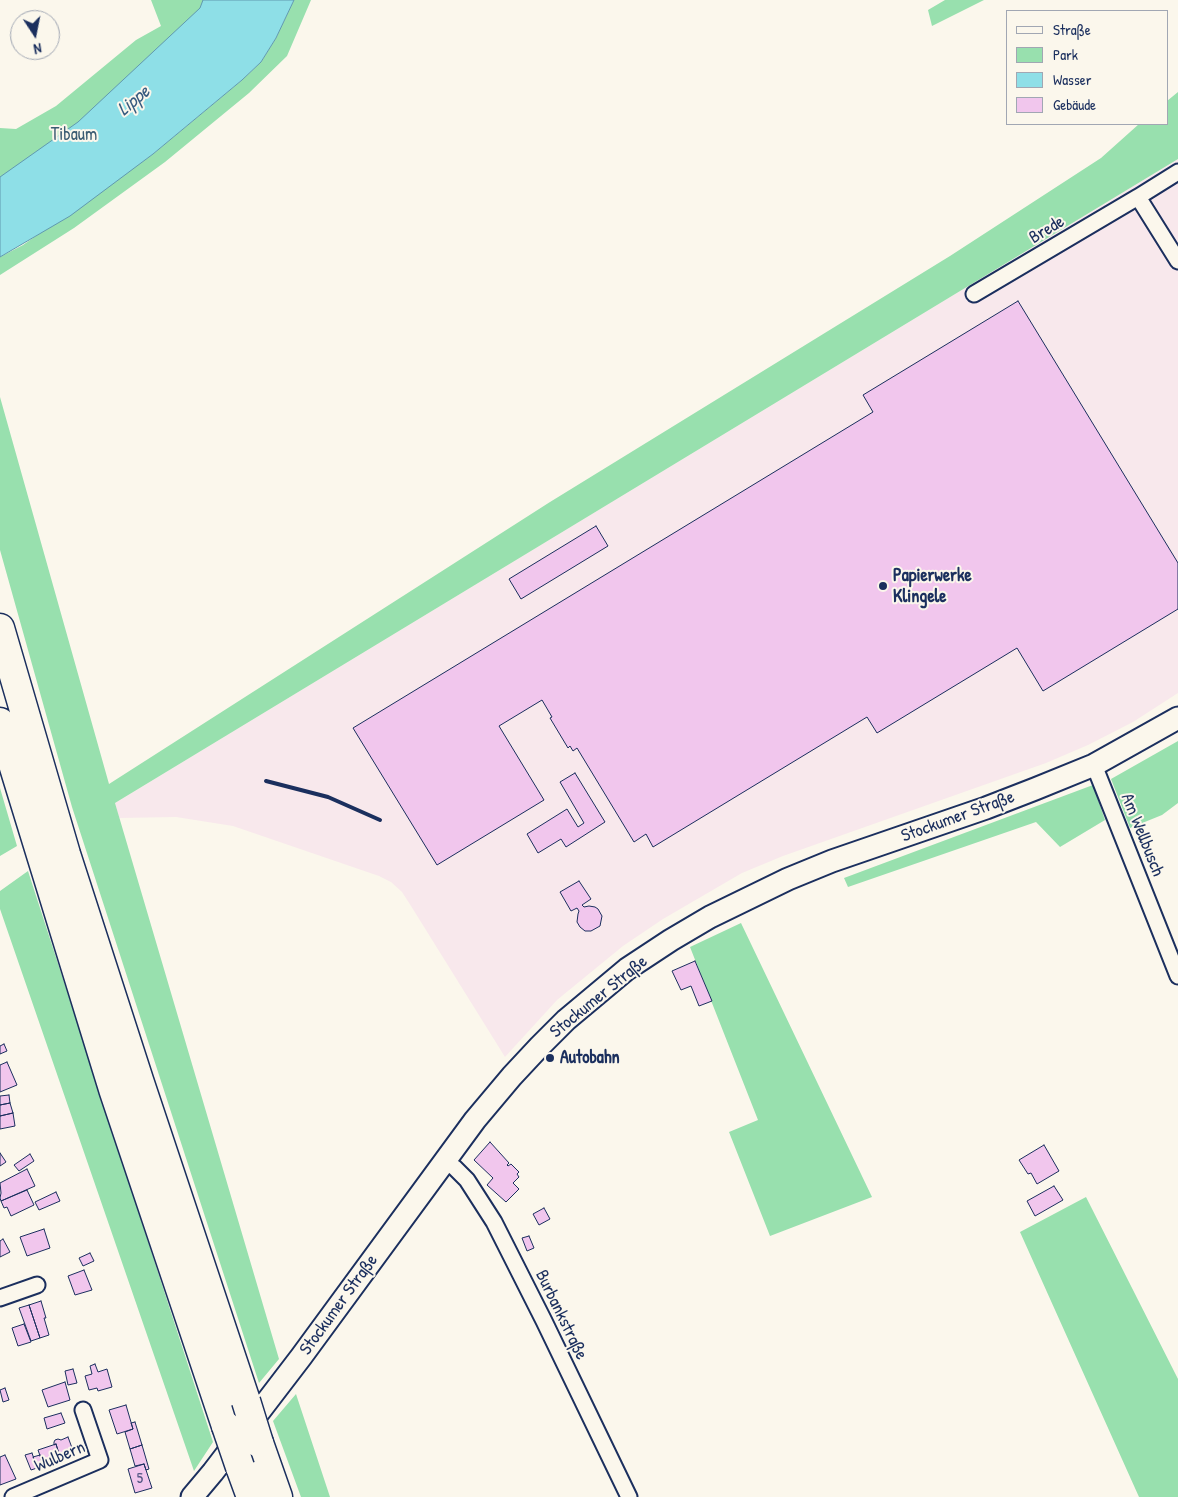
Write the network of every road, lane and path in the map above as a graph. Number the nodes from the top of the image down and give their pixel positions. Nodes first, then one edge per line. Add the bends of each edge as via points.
1 (1178, 172) edge
2 (1138, 197) junction
3 (1178, 262) edge
4 (974, 294) dead end
5 (0, 628) edge
6 (1178, 718) edge
7 (0, 722) edge
8 (1094, 765) junction
9 (43, 822) junction
10 (55, 860) junction
11 (1178, 976) edge
12 (444, 1160) junction
13 (37, 1285) dead end
14 (0, 1298) edge
15 (83, 1410) dead end
16 (13, 1497) edge
17 (192, 1497) edge
18 (250, 1497) edge
19 (278, 1497) edge
20 (629, 1497) edge

1 - 2 street, Brede
2 - 3 street
2 - 4 street, Brede
5 - 9 highway
6 - 8 main road, Stockumer Straße
7 - 9 highway
8 - 11 street, Am Wellbusch
8 - 12 main road, Stockumer Straße via 994,805 788,879 671,940 627,970 566,1020 512,1076
9 - 10 highway
10 - 18 highway, bridge via 113,1089
10 - 19 highway, bridge via 139,1080
12 - 17 main road, Stockumer Straße via 342,1303
12 - 20 street, Burbankstraße via 467,1180 494,1222
13 - 14 street
15 - 16 street, Wulbern via 100,1460

